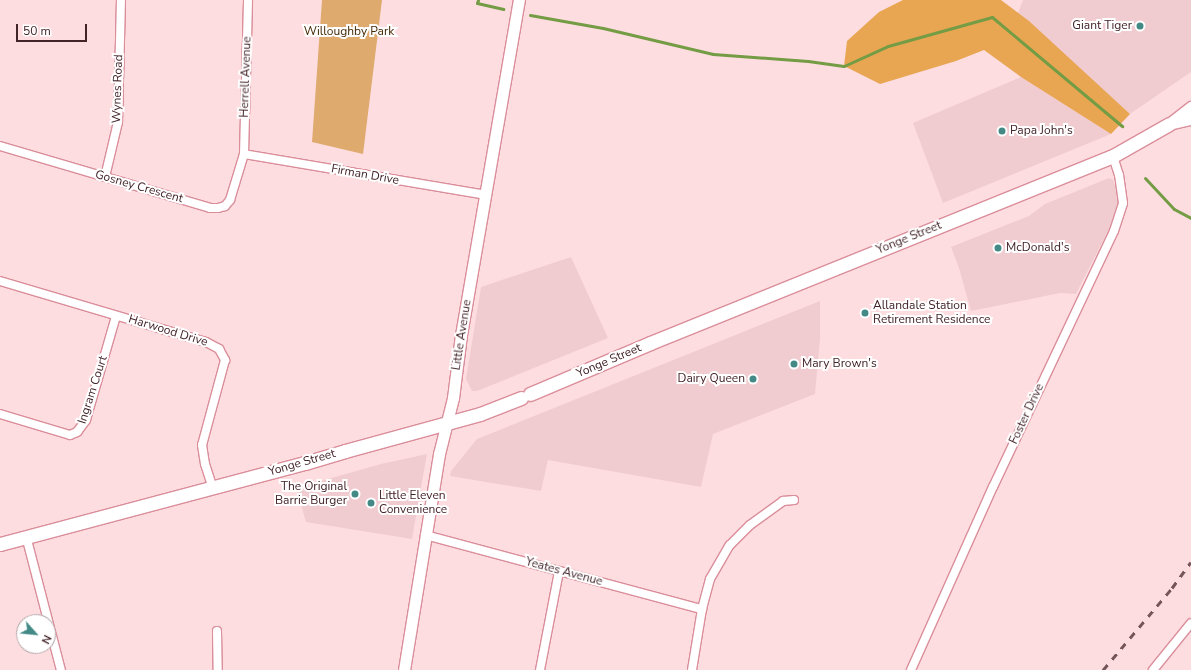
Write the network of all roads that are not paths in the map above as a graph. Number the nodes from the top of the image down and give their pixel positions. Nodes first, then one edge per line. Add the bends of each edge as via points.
1 (121, 0) edge
2 (248, 0) edge
3 (519, 0) edge
4 (1191, 107) edge
5 (1191, 119) edge
6 (1169, 124) junction
7 (0, 146) edge
8 (244, 154) junction
9 (1113, 156) junction
10 (105, 177) junction
11 (486, 195) junction
12 (0, 281) edge
13 (116, 316) junction
14 (0, 414) edge
15 (447, 423) junction
16 (213, 488) junction
17 (794, 500) dead end
18 (425, 535) junction
19 (26, 536) junction
20 (0, 544) edge
21 (559, 571) junction
22 (702, 609) junction
23 (1190, 625) edge
24 (217, 631) dead end
25 (61, 670) edge
26 (218, 670) edge
27 (404, 670) edge
28 (540, 670) edge
29 (692, 670) edge
30 (911, 670) edge
31 (1153, 670) edge

1 - 10 street, Wynes Road via 118,122
2 - 8 street, Herrell Avenue
3 - 11 street, Little Avenue
4 - 6 street, Yonge Street
5 - 6 street
6 - 9 main road, Yonge Street
7 - 10 street, Gosney Crescent
8 - 10 street, Gosney Crescent via 230,200 225,206 218,208
8 - 11 street, Firman Drive
9 - 15 main road, Yonge Street via 526,396 480,414
9 - 30 street, Foster Drive via 1123,203 1114,231 993,487
11 - 15 street, Little Avenue
12 - 13 street, Harwood Drive
13 - 14 street, Ingram Court via 86,420 77,432 70,435
13 - 16 street, Harwood Drive via 206,342 219,349 224,356 202,445 204,464
15 - 16 main road, Yonge Street
15 - 18 street, Little Avenue
16 - 19 main road, Yonge Street
17 - 22 street via 783,501 750,525 730,545 710,579
18 - 21 street, Yeates Avenue
18 - 27 street, Little Avenue
19 - 20 main road, Yonge Street
19 - 25 street
21 - 22 street, Yeates Avenue
21 - 28 street
22 - 29 street
23 - 31 street
24 - 26 street

